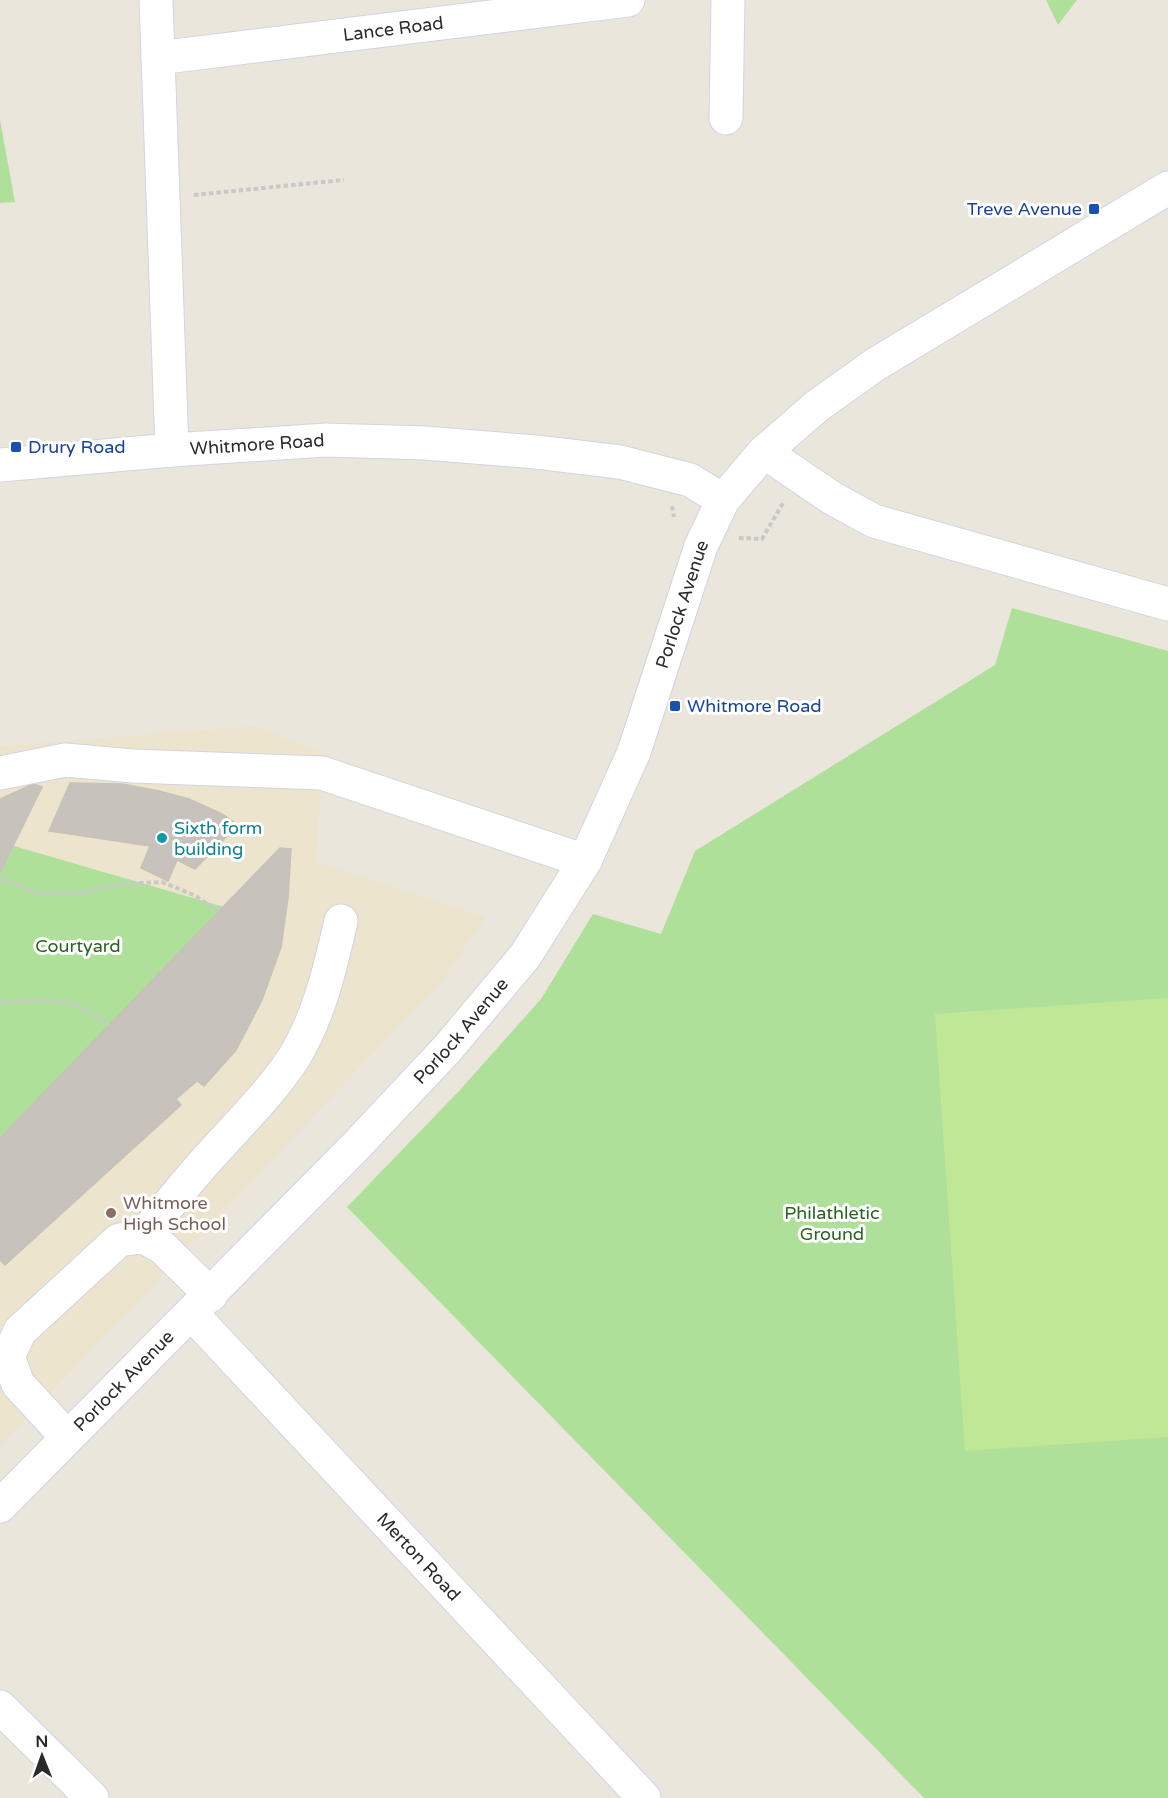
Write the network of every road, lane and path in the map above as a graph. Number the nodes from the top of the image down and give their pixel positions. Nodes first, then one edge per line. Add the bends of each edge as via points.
1 (156, 0) edge
2 (628, 0) edge
3 (728, 0) edge
4 (158, 58) junction
5 (726, 118) dead end
6 (344, 180) dead end
7 (1168, 188) edge
8 (163, 199) junction
9 (172, 450) junction
10 (764, 452) junction
11 (0, 465) edge
12 (723, 500) junction
13 (785, 500) dead end
14 (672, 505) dead end
15 (674, 517) dead end
16 (732, 538) dead end
17 (1168, 604) edge
18 (0, 773) edge
19 (585, 861) junction
20 (0, 879) edge
21 (218, 912) dead end
22 (342, 921) dead end
23 (0, 1002) edge
24 (109, 1025) dead end
25 (142, 1238) junction
26 (201, 1304) junction
27 (67, 1437) junction
28 (0, 1506) edge
29 (0, 1707) edge
30 (92, 1798) edge
31 (644, 1798) edge

1 - 4 street
2 - 4 street, Lance Road
3 - 5 street
4 - 8 street
6 - 8 path
7 - 10 street via 876,364 817,406
8 - 9 street
9 - 11 street, Whitmore Road
9 - 12 street, Whitmore Road via 326,440 536,452 621,462 690,480
10 - 12 street, Porlock Avenue
10 - 17 street via 874,521
12 - 19 street, Porlock Avenue via 701,546 634,752
13 - 16 path via 762,539
14 - 15 path
18 - 19 street via 65,760 322,773
19 - 26 street, Porlock Avenue via 525,956 448,1048
20 - 21 path via 38,893 78,893 120,884 162,882 196,896
22 - 25 street via 327,985 293,1059
23 - 24 path via 54,1000 76,1004
25 - 26 street, Merton Road via 162,1247
25 - 27 street via 119,1240 20,1331 8,1356 18,1384
26 - 27 street, Porlock Avenue
26 - 31 street, Merton Road
27 - 28 street, Porlock Avenue
29 - 30 street

